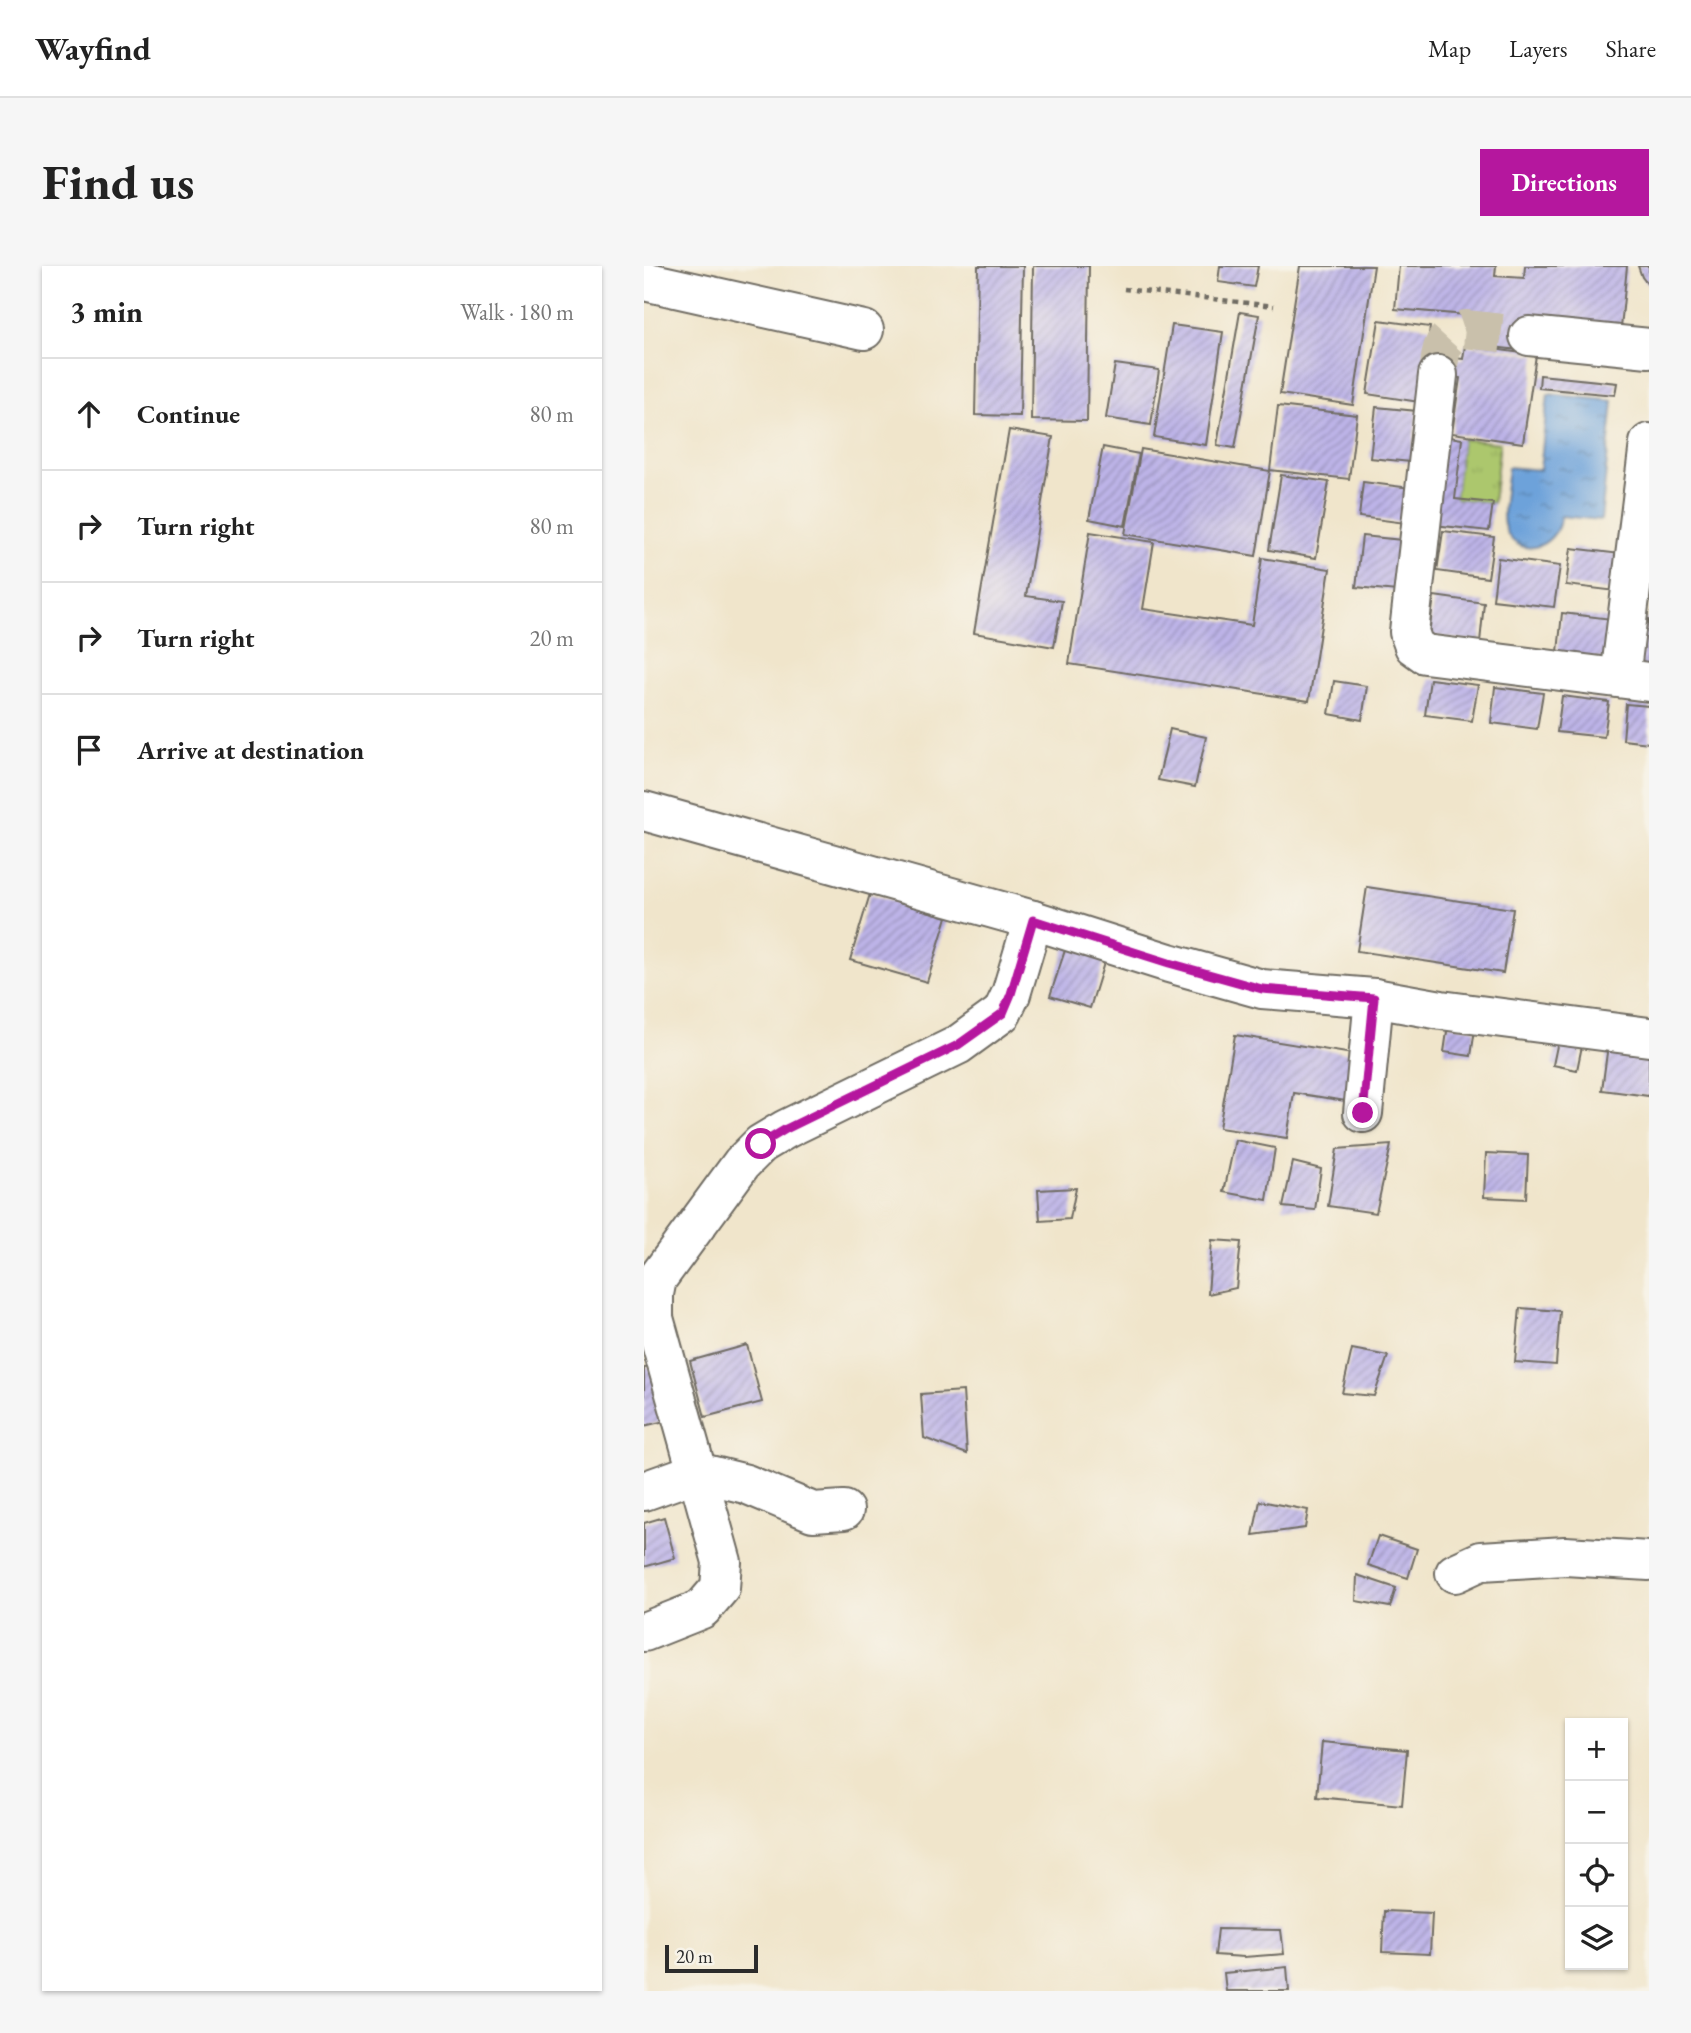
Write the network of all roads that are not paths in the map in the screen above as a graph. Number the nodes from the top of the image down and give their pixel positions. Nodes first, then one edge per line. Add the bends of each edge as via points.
1 (644, 281) edge
2 (864, 330) dead end
3 (1529, 336) tunnel mouth
4 (1649, 348) edge
5 (1438, 375) tunnel mouth
6 (1649, 443) edge
7 (1635, 680) edge
8 (644, 811) edge
9 (1033, 920) junction
10 (1374, 998) junction
11 (1649, 1037) edge
12 (1363, 1113) dead end
13 (697, 1472) junction
14 (644, 1491) edge
15 (844, 1510) dead end
16 (1649, 1561) edge
17 (1455, 1573) dead end
18 (644, 1632) edge

1 - 2 street
3 - 4 street
5 - 7 street via 1409,632 1414,646 1425,654
6 - 7 street
8 - 9 street
9 - 10 street via 1262,989
9 - 13 street via 1003,1013 958,1045 761,1144 657,1279 654,1318
10 - 11 street
10 - 12 street
13 - 14 street
13 - 15 street via 746,1484 813,1512
13 - 18 street via 722,1562 720,1588 702,1609
16 - 17 street via 1565,1556 1481,1562

